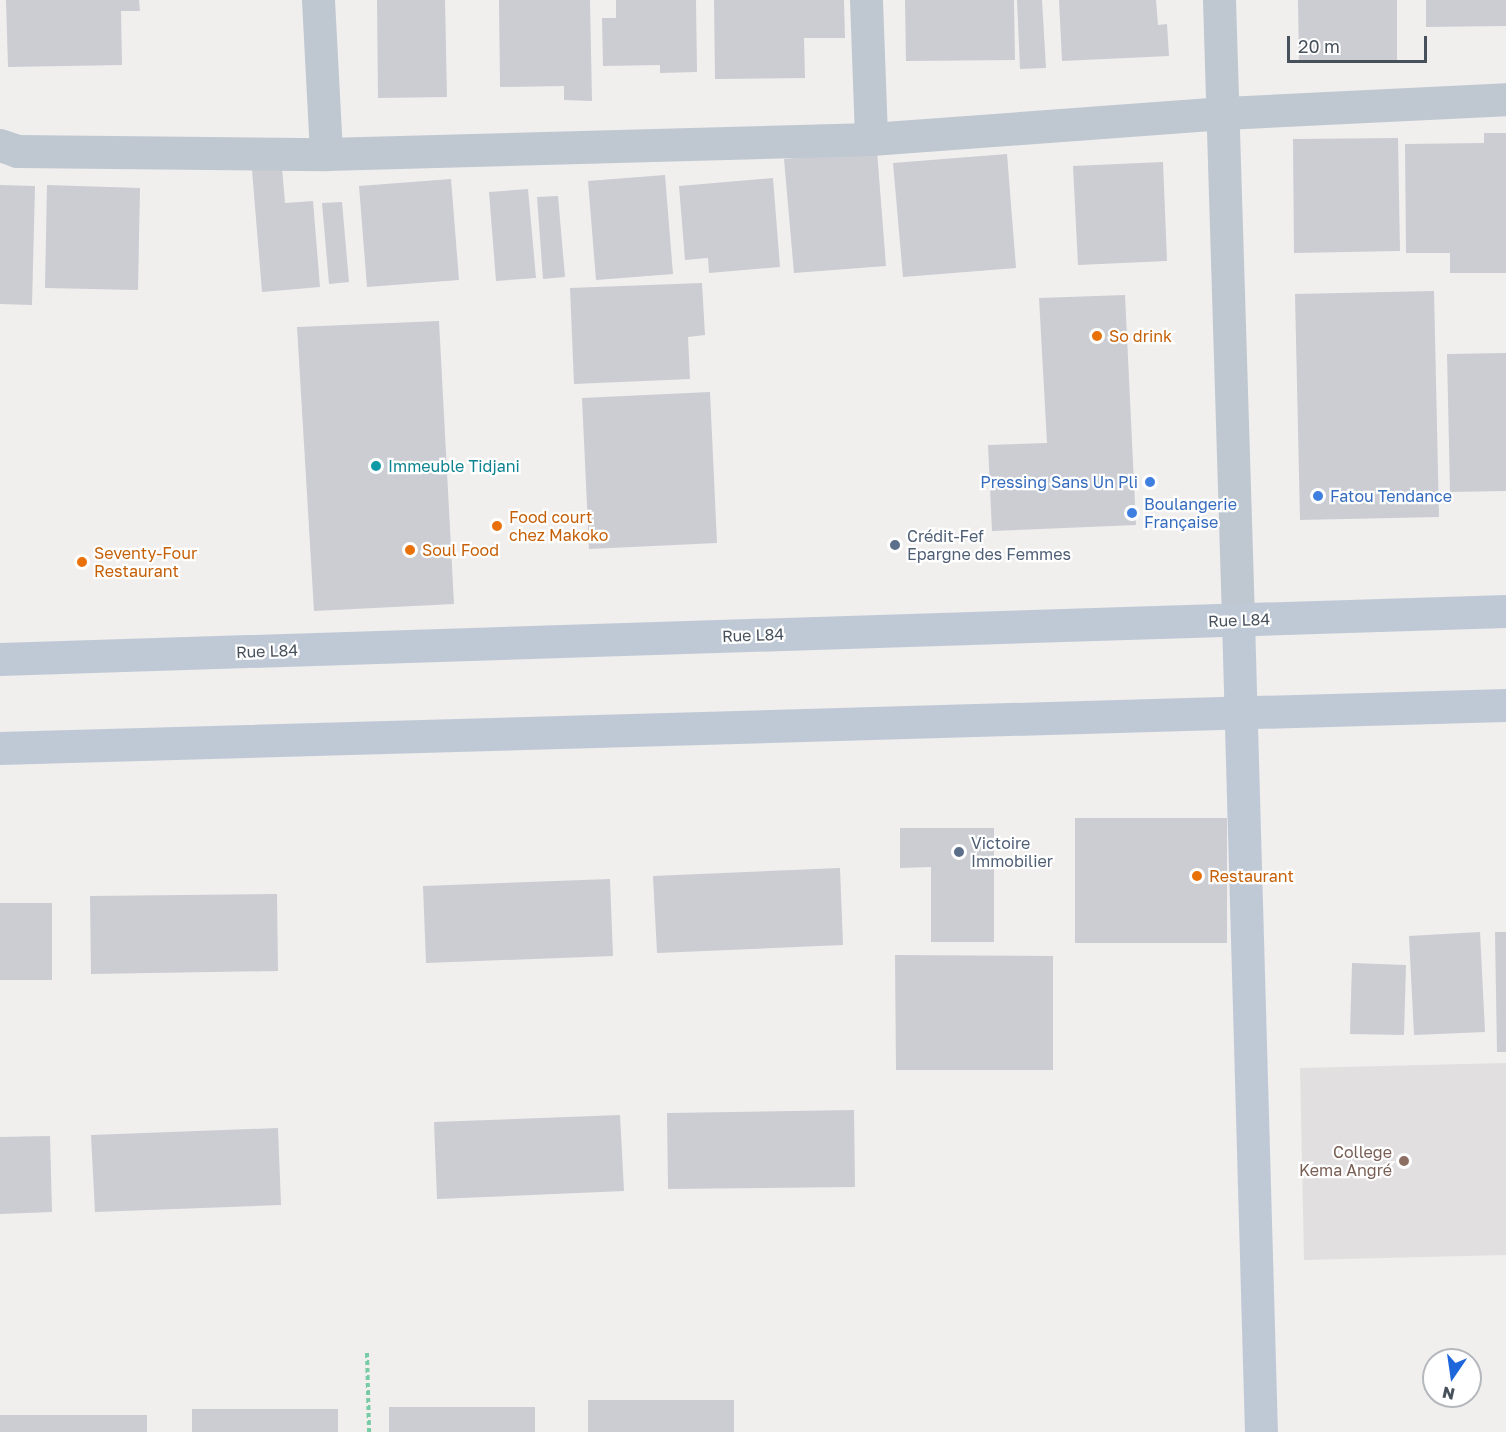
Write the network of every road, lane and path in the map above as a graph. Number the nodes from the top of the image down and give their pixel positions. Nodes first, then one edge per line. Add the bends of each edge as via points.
1 (318, 0) edge
2 (866, 0) edge
3 (1219, 0) edge
4 (1506, 99) edge
5 (1224, 113) junction
6 (871, 139) junction
7 (0, 145) edge
8 (326, 154) junction
9 (1506, 611) edge
10 (1238, 620) junction
11 (0, 659) edge
12 (1506, 705) edge
13 (1241, 714) junction
14 (0, 748) edge
15 (367, 1353) dead end
16 (369, 1432) edge
17 (1261, 1432) edge

1 - 8 street
2 - 6 street
3 - 5 street
4 - 5 street
5 - 6 street
5 - 10 street via 1226,302
6 - 8 street
7 - 8 street via 17,151
9 - 10 main road, Rue L84
10 - 11 main road, Rue L84
10 - 13 main road
12 - 13 main road
13 - 14 main road
13 - 17 main road
15 - 16 path

